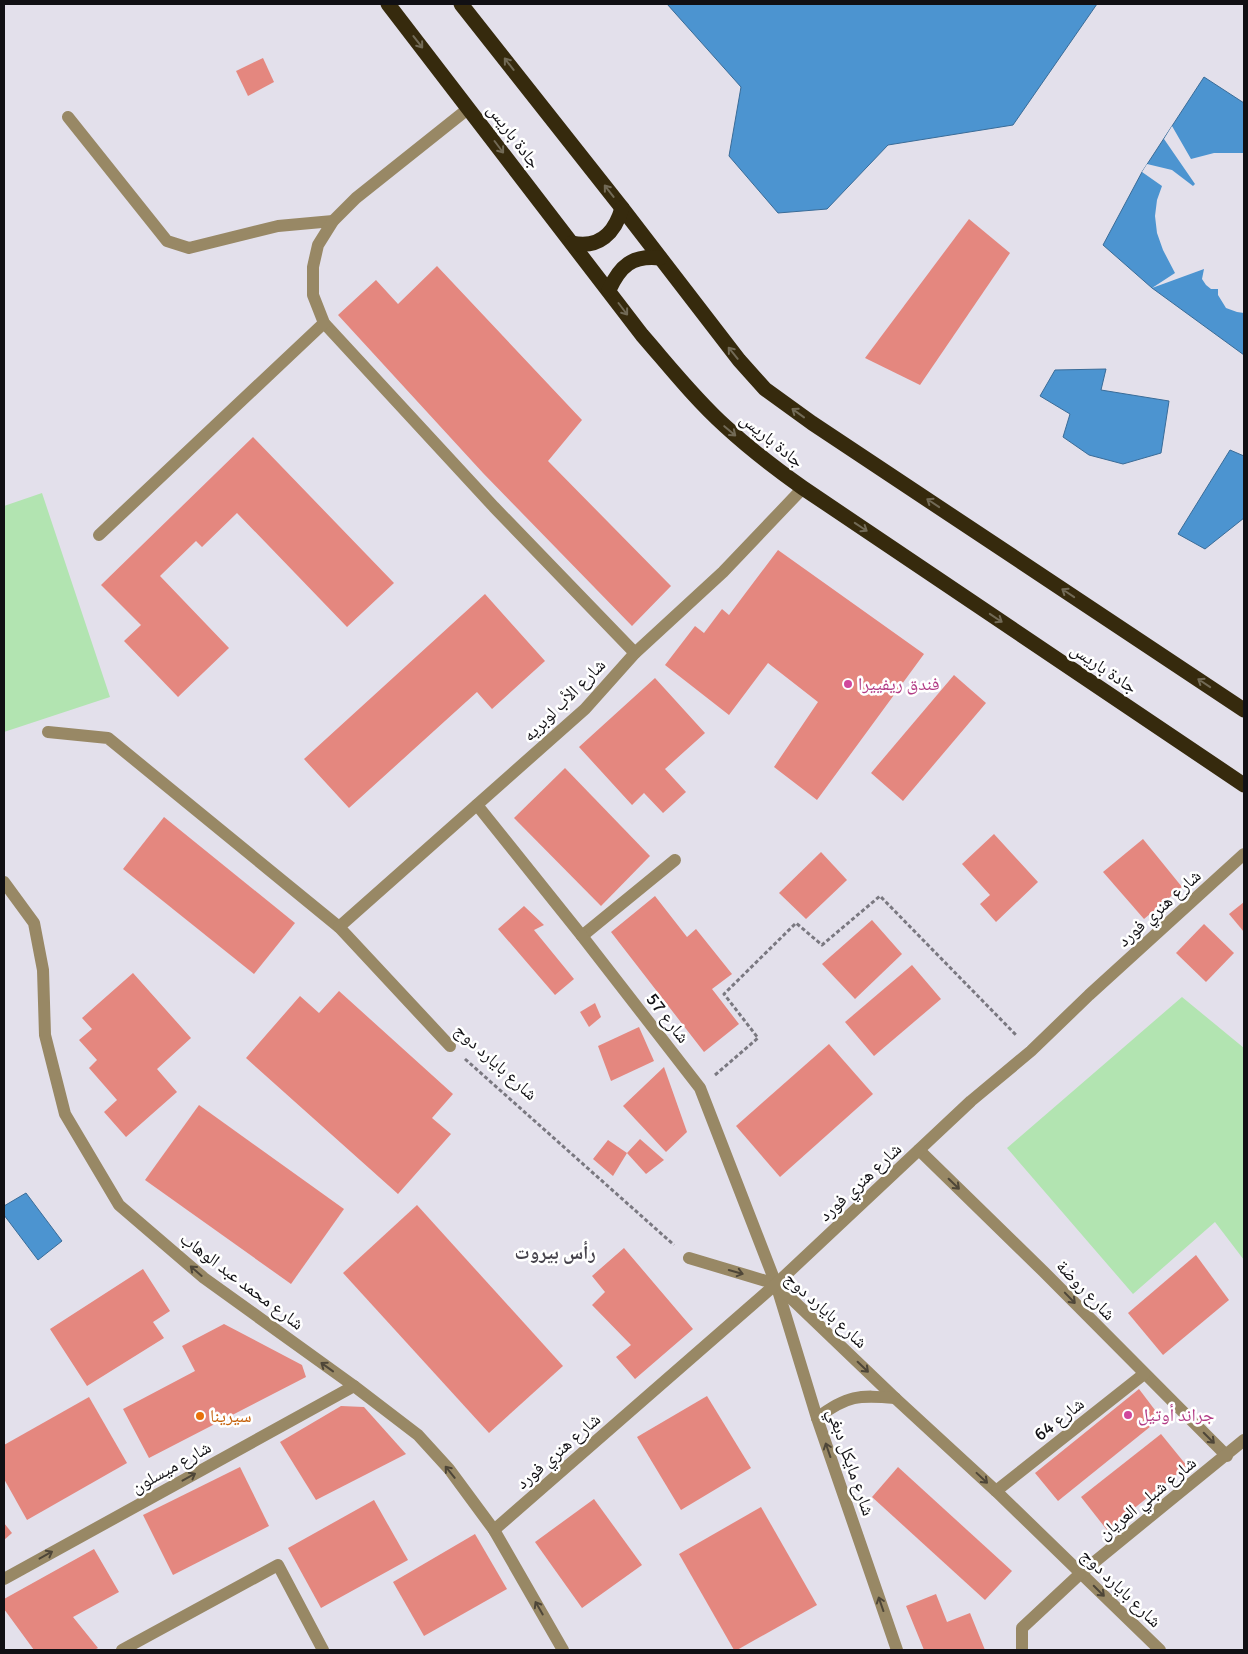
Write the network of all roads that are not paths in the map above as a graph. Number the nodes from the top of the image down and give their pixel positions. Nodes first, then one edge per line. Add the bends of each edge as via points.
1 (388, 4) edge
2 (461, 4) edge
3 (469, 108) junction
4 (68, 117) dead end
5 (622, 208) junction
6 (333, 221) junction
7 (572, 243) junction
8 (660, 258) junction
9 (609, 290) junction
10 (324, 323) junction
11 (804, 488) junction
12 (99, 535) dead end
13 (634, 654) junction
14 (1244, 710) edge
15 (48, 732) dead end
16 (1244, 786) edge
17 (476, 805) junction
18 (1244, 854) edge
19 (675, 860) dead end
20 (4, 882) edge
21 (340, 927) junction
22 (582, 936) junction
23 (450, 1046) road end
24 (919, 1150) junction
25 (689, 1258) road end
26 (776, 1284) junction
27 (1144, 1374) junction
28 (354, 1386) junction
29 (895, 1398) junction
30 (817, 1418) junction
31 (1244, 1440) edge
32 (1227, 1456) junction
33 (996, 1491) junction
34 (494, 1530) junction
35 (1081, 1573) junction
36 (4, 1579) edge
37 (122, 1650) edge
38 (323, 1650) edge
39 (563, 1650) edge
40 (896, 1650) edge
41 (1022, 1650) edge
42 (1160, 1650) edge

1 -> 3 highway, جادة باريس
5 -> 2 highway, جادة باريس
3 - 6 street via 356,198
3 -> 7 highway, جادة باريس
4 - 6 street via 167,241 189,248 278,226
5 - 7 highway via 620,217 606,237 594,244
5 - 8 highway, جادة باريس
6 - 10 street via 318,245 314,267 313,295
7 - 9 highway, جادة باريس
8 - 9 highway via 648,256 633,261 617,274
14 -> 8 highway, جادة باريس via 765,389 717,334
9 -> 11 highway, جادة باريس via 642,335 724,426
10 - 12 street
10 - 13 street
11 - 13 street, شارع الأب لوبريه via 723,572
11 -> 16 highway, جادة باريس
13 - 17 street, شارع الأب لوبريه via 585,709
15 - 21 street, شارع بايارد دوج via 108,738
17 - 21 street, شارع الأب لوبريه
17 - 22 street, شارع 57
18 - 24 street, شارع هنري فورد
19 - 22 street
28 -> 20 street, شارع محمد عبد الوهاب via 204,1278 120,1205 65,1114 45,1035 42,970 34,923
21 - 23 street, شارع بايارد دوج
22 - 26 street, شارع 57 via 700,1088
24 - 26 street, شارع هنري فورد
24 -> 27 street, شارع روضة
25 -> 26 street, شارع بايارد دوج
26 -> 29 street, شارع بايارد دوج
26 - 30 street, شارع مايكل دبغي
26 - 34 street, شارع هنري فورد
27 -> 32 street, شارع روضة
27 - 33 street, شارع 64
34 -> 28 street, شارع محمد عبد الوهاب via 449,1469 418,1435
36 -> 28 street, شارع ميسلون
29 - 30 street via 860,1396 847,1399
29 -> 33 street, شارع بايارد دوج
40 -> 30 street, شارع مايكل دبغي
31 - 32 street, شارع شبلي العريان
32 - 35 street, شارع شبلي العريان
33 - 35 street, شارع بايارد دوج
39 -> 34 street, شارع محمد عبد الوهاب
35 - 41 street, شارع شبلي العريان via 1022,1628
35 -> 42 street, شارع بايارد دوج
37 - 38 street via 278,1566

